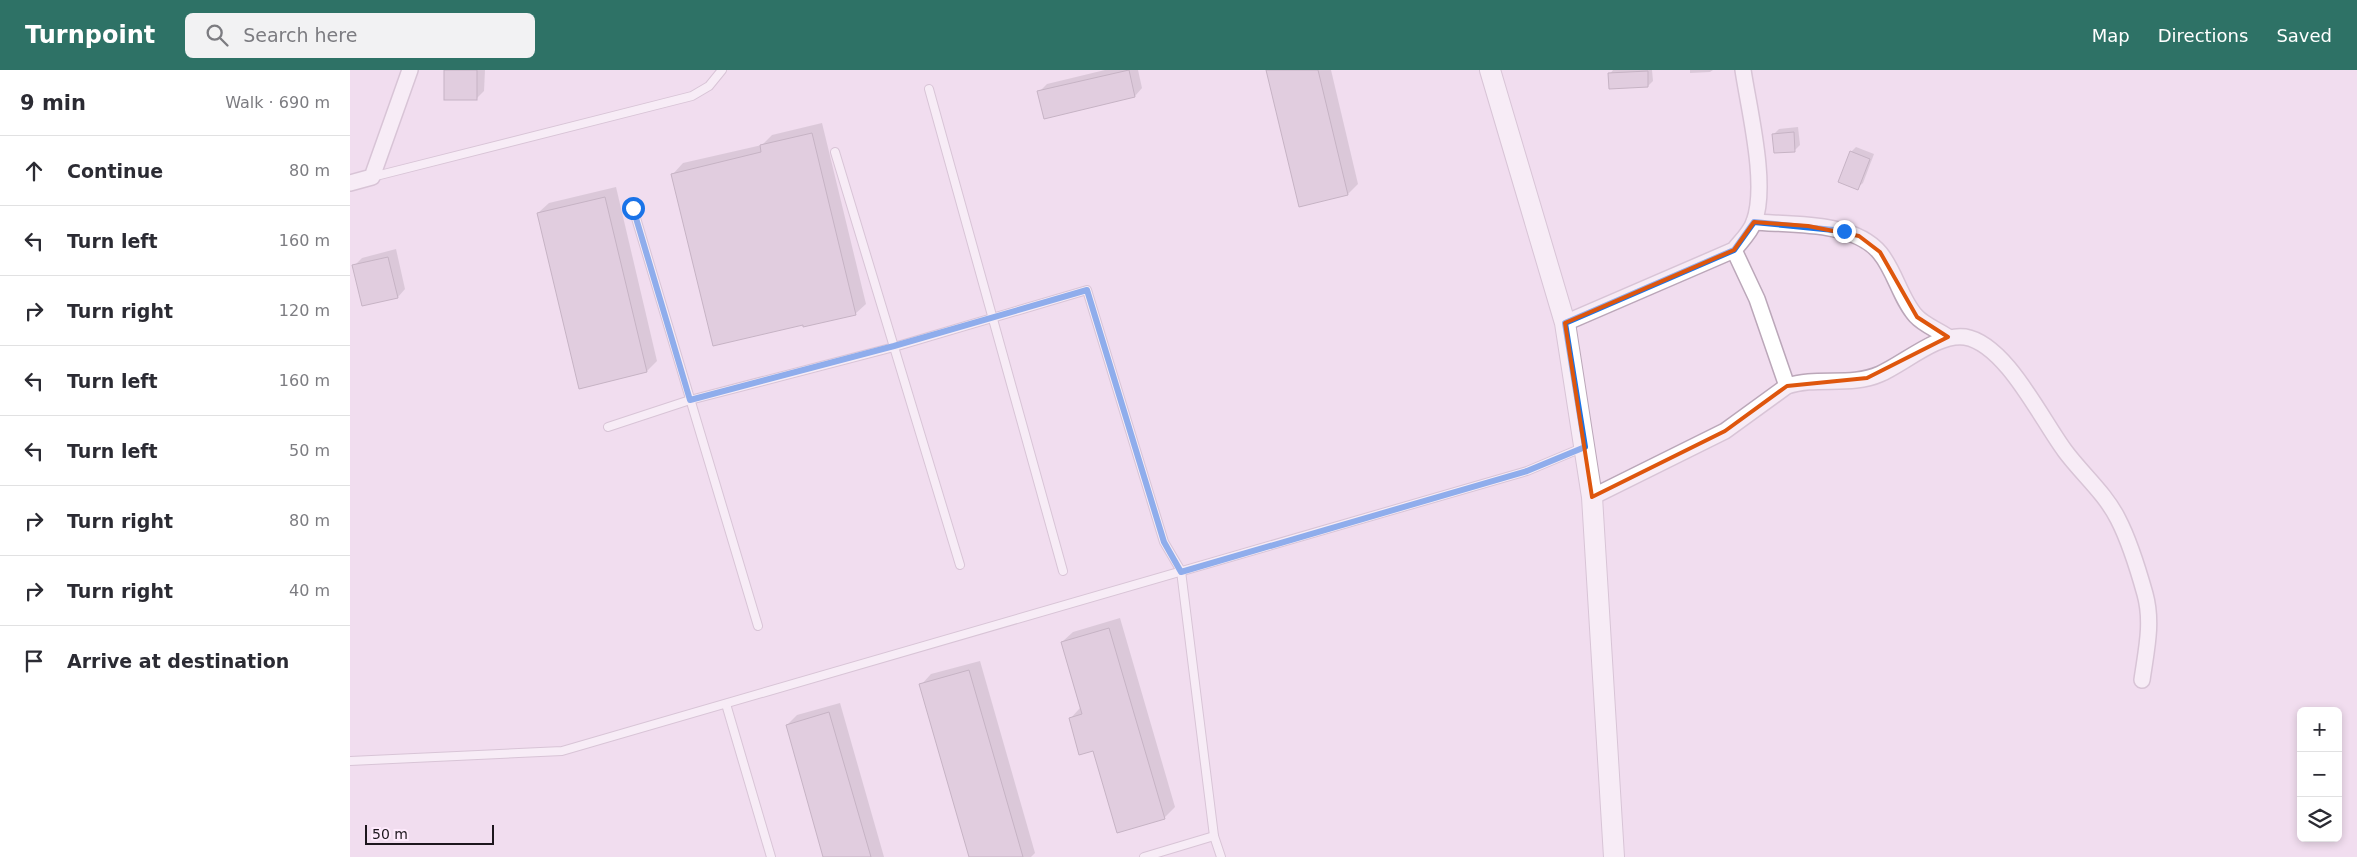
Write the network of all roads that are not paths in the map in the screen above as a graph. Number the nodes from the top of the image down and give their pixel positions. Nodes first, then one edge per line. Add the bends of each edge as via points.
1 (410, 70) edge
2 (722, 70) edge
3 (1490, 70) edge
4 (1743, 70) edge
5 (929, 89) dead end
6 (835, 152) dead end
7 (372, 177) junction
8 (350, 183) edge
9 (633, 208) dead end
10 (1754, 222) junction
11 (1734, 250) junction
12 (992, 317) junction
13 (1565, 323) junction
14 (1948, 337) junction
15 (894, 346) junction
16 (1787, 386) junction
17 (690, 400) junction
18 (608, 427) dead end
19 (1585, 447) junction
20 (1592, 497) junction
21 (960, 565) dead end
22 (1063, 571) dead end
23 (1181, 572) junction
24 (758, 626) dead end
25 (2142, 680) dead end
26 (726, 704) junction
27 (350, 761) edge
28 (1214, 836) junction
29 (771, 857) edge
30 (1144, 857) edge
31 (1221, 857) edge
32 (1614, 857) edge

1 - 7 street
2 - 7 lane via 708,86 692,96
3 - 13 street
4 - 10 street via 1759,178
5 - 12 lane
6 - 15 lane
7 - 8 street
9 - 17 lane
10 - 11 street
10 - 14 street via 1808,226 1859,236 1880,252 1917,317
11 - 13 street
11 - 16 street via 1757,299
12 - 15 lane
12 - 22 lane
12 - 23 lane via 1087,290 1164,542
13 - 19 street
14 - 16 street via 1867,378 1798,382
14 - 25 street via 1980,341 1994,352 2032,400 2064,450 2110,504 2145,594 2149,613
15 - 17 lane
15 - 21 lane
16 - 20 street via 1725,431
17 - 18 lane
17 - 24 lane
19 - 20 street
19 - 23 lane via 1527,471
20 - 32 street
23 - 26 lane
23 - 28 lane
26 - 27 lane via 562,751
26 - 29 lane
28 - 30 lane
28 - 31 lane

